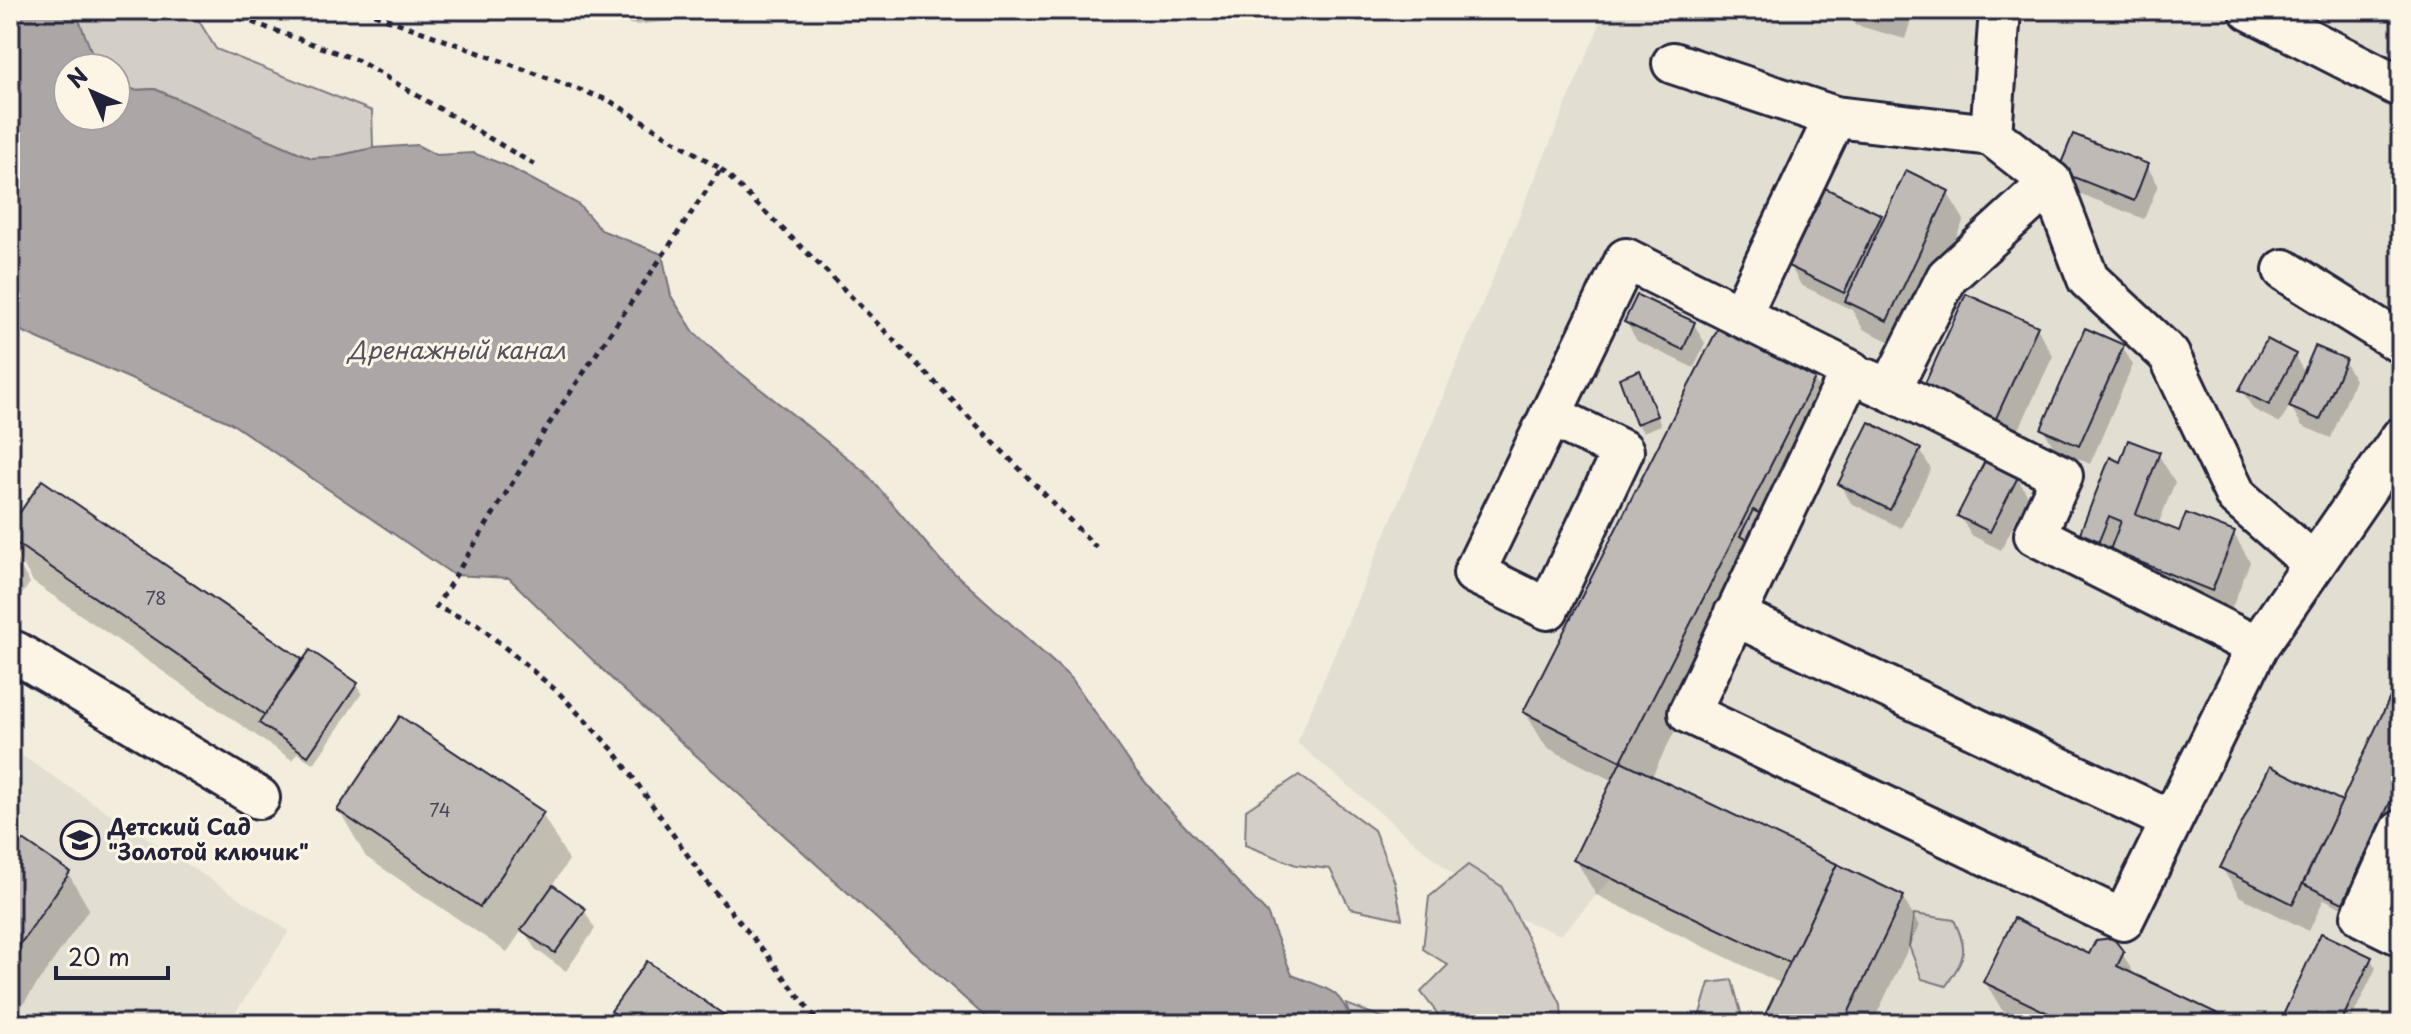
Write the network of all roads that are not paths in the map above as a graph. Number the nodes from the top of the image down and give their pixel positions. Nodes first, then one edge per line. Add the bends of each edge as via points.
1 (2000, 10) edge
2 (2250, 10) edge
3 (1673, 63) dead end
4 (2401, 87) edge
5 (1835, 117) junction
6 (1991, 135) junction
7 (2051, 182) junction
8 (2284, 270) dead end
9 (1740, 316) junction
10 (2401, 343) edge
11 (1851, 371) junction
12 (1890, 390) junction
13 (1550, 415) junction
14 (2401, 438) edge
15 (2314, 564) junction
16 (1734, 615) junction
17 (2257, 647) junction
18 (10, 652) edge
19 (259, 798) dead end
20 (2170, 820) junction
21 (2401, 831) edge
22 (2401, 935) edge

1 - 6 lane
2 - 4 lane
3 - 5 lane
5 - 6 lane
5 - 9 lane
6 - 7 lane
7 - 12 lane via 1947,277
7 - 15 lane via 2088,279 2169,355 2236,496
8 - 10 lane
9 - 11 lane
9 - 13 lane via 1626,259
11 - 12 lane
11 - 16 lane
12 - 17 lane via 2062,476 2035,535
13 - 13 lane via 1623,451 1548,609 1474,573
14 - 15 lane
15 - 17 lane
16 - 20 lane
16 - 20 lane via 1689,713 2123,920
17 - 20 lane
18 - 19 lane
21 - 22 lane via 2362,916

